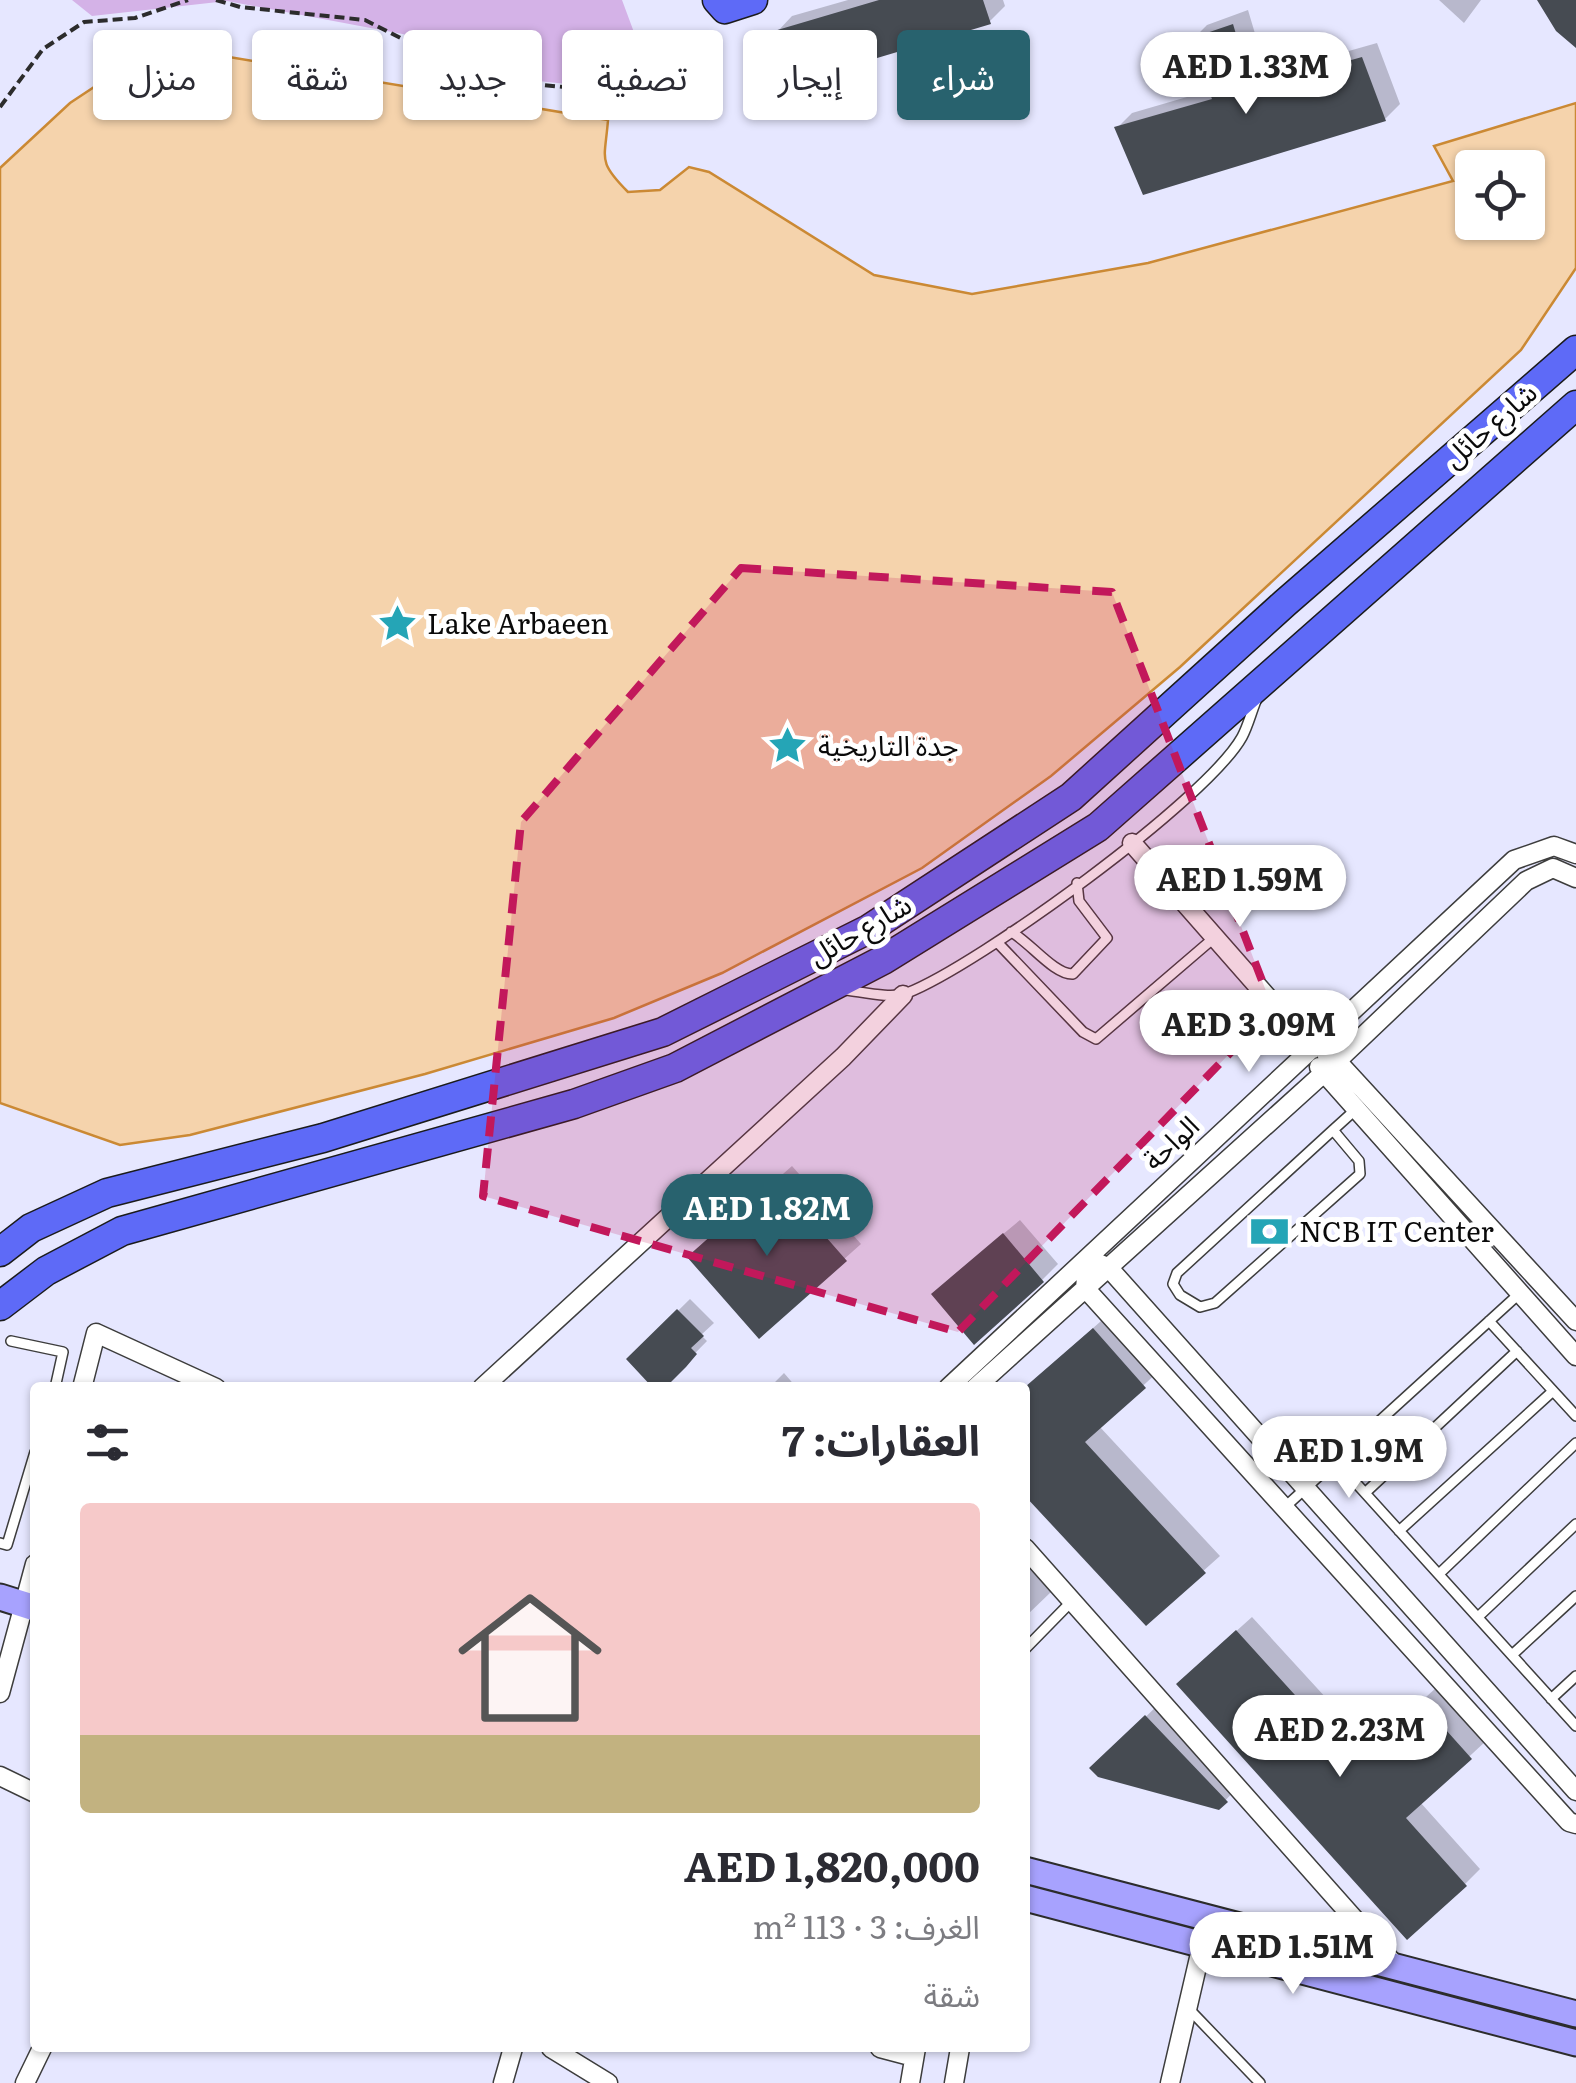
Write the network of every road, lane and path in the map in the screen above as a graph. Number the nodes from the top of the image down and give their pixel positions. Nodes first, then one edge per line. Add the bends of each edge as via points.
1 (188, 0) edge
2 (216, 0) edge
3 (717, 0) edge
4 (752, 0) edge
5 (562, 86) edge
6 (0, 108) edge
7 (1576, 350) edge
8 (1576, 404) edge
9 (1262, 685) junction
10 (1132, 843) junction
11 (1576, 854) edge
12 (1576, 878) edge
13 (1076, 884) junction
14 (1011, 932) junction
15 (1214, 938) junction
16 (997, 942) junction
17 (828, 989) junction
18 (903, 995) junction
19 (1312, 1049) junction
20 (1337, 1061) junction
21 (1321, 1075) junction
22 (1354, 1110) junction
23 (1332, 1130) junction
24 (0, 1252) edge
25 (1088, 1259) junction
26 (1108, 1267) junction
27 (1086, 1288) junction
28 (1520, 1294) junction
29 (0, 1306) edge
30 (1489, 1321) junction
31 (1576, 1321) edge
32 (11, 1340) dead end
33 (1517, 1351) junction
34 (1576, 1356) edge
35 (55, 1382) edge
36 (84, 1382) edge
37 (199, 1382) edge
38 (489, 1382) edge
39 (955, 1382) edge
40 (982, 1382) edge
41 (1553, 1391) junction
42 (1576, 1416) edge
43 (1576, 1444) edge
44 (1336, 1461) junction
45 (30, 1469) edge
46 (1306, 1488) junction
47 (1365, 1493) junction
48 (1284, 1507) junction
49 (1576, 1524) edge
50 (1399, 1531) junction
51 (0, 1542) edge
52 (1030, 1554) edge
53 (1439, 1574) junction
54 (30, 1577) edge
55 (1576, 1596) edge
56 (1072, 1601) junction
57 (20, 1603) edge
58 (1478, 1617) junction
59 (1030, 1644) edge
60 (1512, 1655) junction
61 (1576, 1676) edge
62 (0, 1694) edge
63 (1552, 1699) junction
64 (1576, 1726) edge
65 (0, 1776) edge
66 (30, 1791) edge
67 (1576, 1791) edge
68 (1576, 1824) edge
69 (1030, 1871) edge
70 (1030, 1899) edge
71 (1202, 1945) junction
72 (1396, 1966) junction
73 (1188, 2008) junction
74 (1576, 2014) edge
75 (1576, 2043) edge
76 (40, 2052) edge
77 (512, 2052) edge
78 (558, 2052) edge
79 (915, 2052) edge
80 (959, 2052) edge
81 (26, 2083) edge
82 (503, 2083) edge
83 (608, 2083) edge
84 (910, 2083) edge
85 (954, 2083) edge
86 (1170, 2083) edge
87 (1260, 2083) edge

1 - 6 path via 135,18 84,22 42,49
2 - 5 path via 365,20 482,78
3 - 4 main road via 725,8
7 - 24 main road, شارع حائل via 1071,797 869,929 663,1032 323,1138 107,1193 31,1228
8 - 9 main road, شارع حائل
9 - 10 lane via 1242,739
9 - 17 main road, شارع حائل via 1098,827
10 - 13 lane
10 - 15 street
11 - 19 street, الواحة via 1554,846 1514,860
12 - 20 street, الواحة via 1553,868 1526,882
13 - 14 lane
13 - 14 lane via 1079,901 1107,938 1073,974
14 - 16 lane
15 - 16 lane via 1096,1039
15 - 19 street
16 - 18 lane
17 - 18 lane
17 - 29 main road, شارع حائل via 675,1068 574,1104 122,1231 46,1271
18 - 38 street
19 - 20 street
19 - 21 street
19 - 25 street, الواحة
20 - 21 street, الواحة
20 - 31 street
21 - 22 street
21 - 26 street, الواحة
22 - 23 lane
22 - 28 street
23 - 23 lane via 1176,1273 1180,1295 1200,1308 1215,1303 1360,1174 1359,1161
25 - 26 street
25 - 27 street
25 - 39 street, الواحة
26 - 27 street, الواحة
26 - 46 street
27 - 40 street, الواحة
27 - 48 street
28 - 30 lane
28 - 34 street
30 - 33 lane
30 - 44 lane
32 - 35 lane via 62,1352
33 - 41 lane
33 - 47 lane
36 - 37 street via 96,1333
41 - 42 lane
41 - 50 lane
43 - 53 lane
44 - 46 lane
44 - 47 lane
45 - 51 lane via 7,1545
46 - 48 lane
46 - 67 street
47 - 50 lane
48 - 68 street
49 - 58 lane
50 - 53 lane
52 - 56 street
53 - 58 lane
54 - 57 street
55 - 60 lane
56 - 59 lane
56 - 72 street
57 - 62 street
58 - 60 lane
60 - 63 lane
61 - 63 lane
63 - 64 lane
65 - 66 street
69 - 72 main road
70 - 71 main road
71 - 73 street
71 - 75 main road
72 - 74 main road
73 - 86 street
73 - 87 lane
76 - 81 street
77 - 82 street
78 - 83 street
79 - 84 street
80 - 85 street

